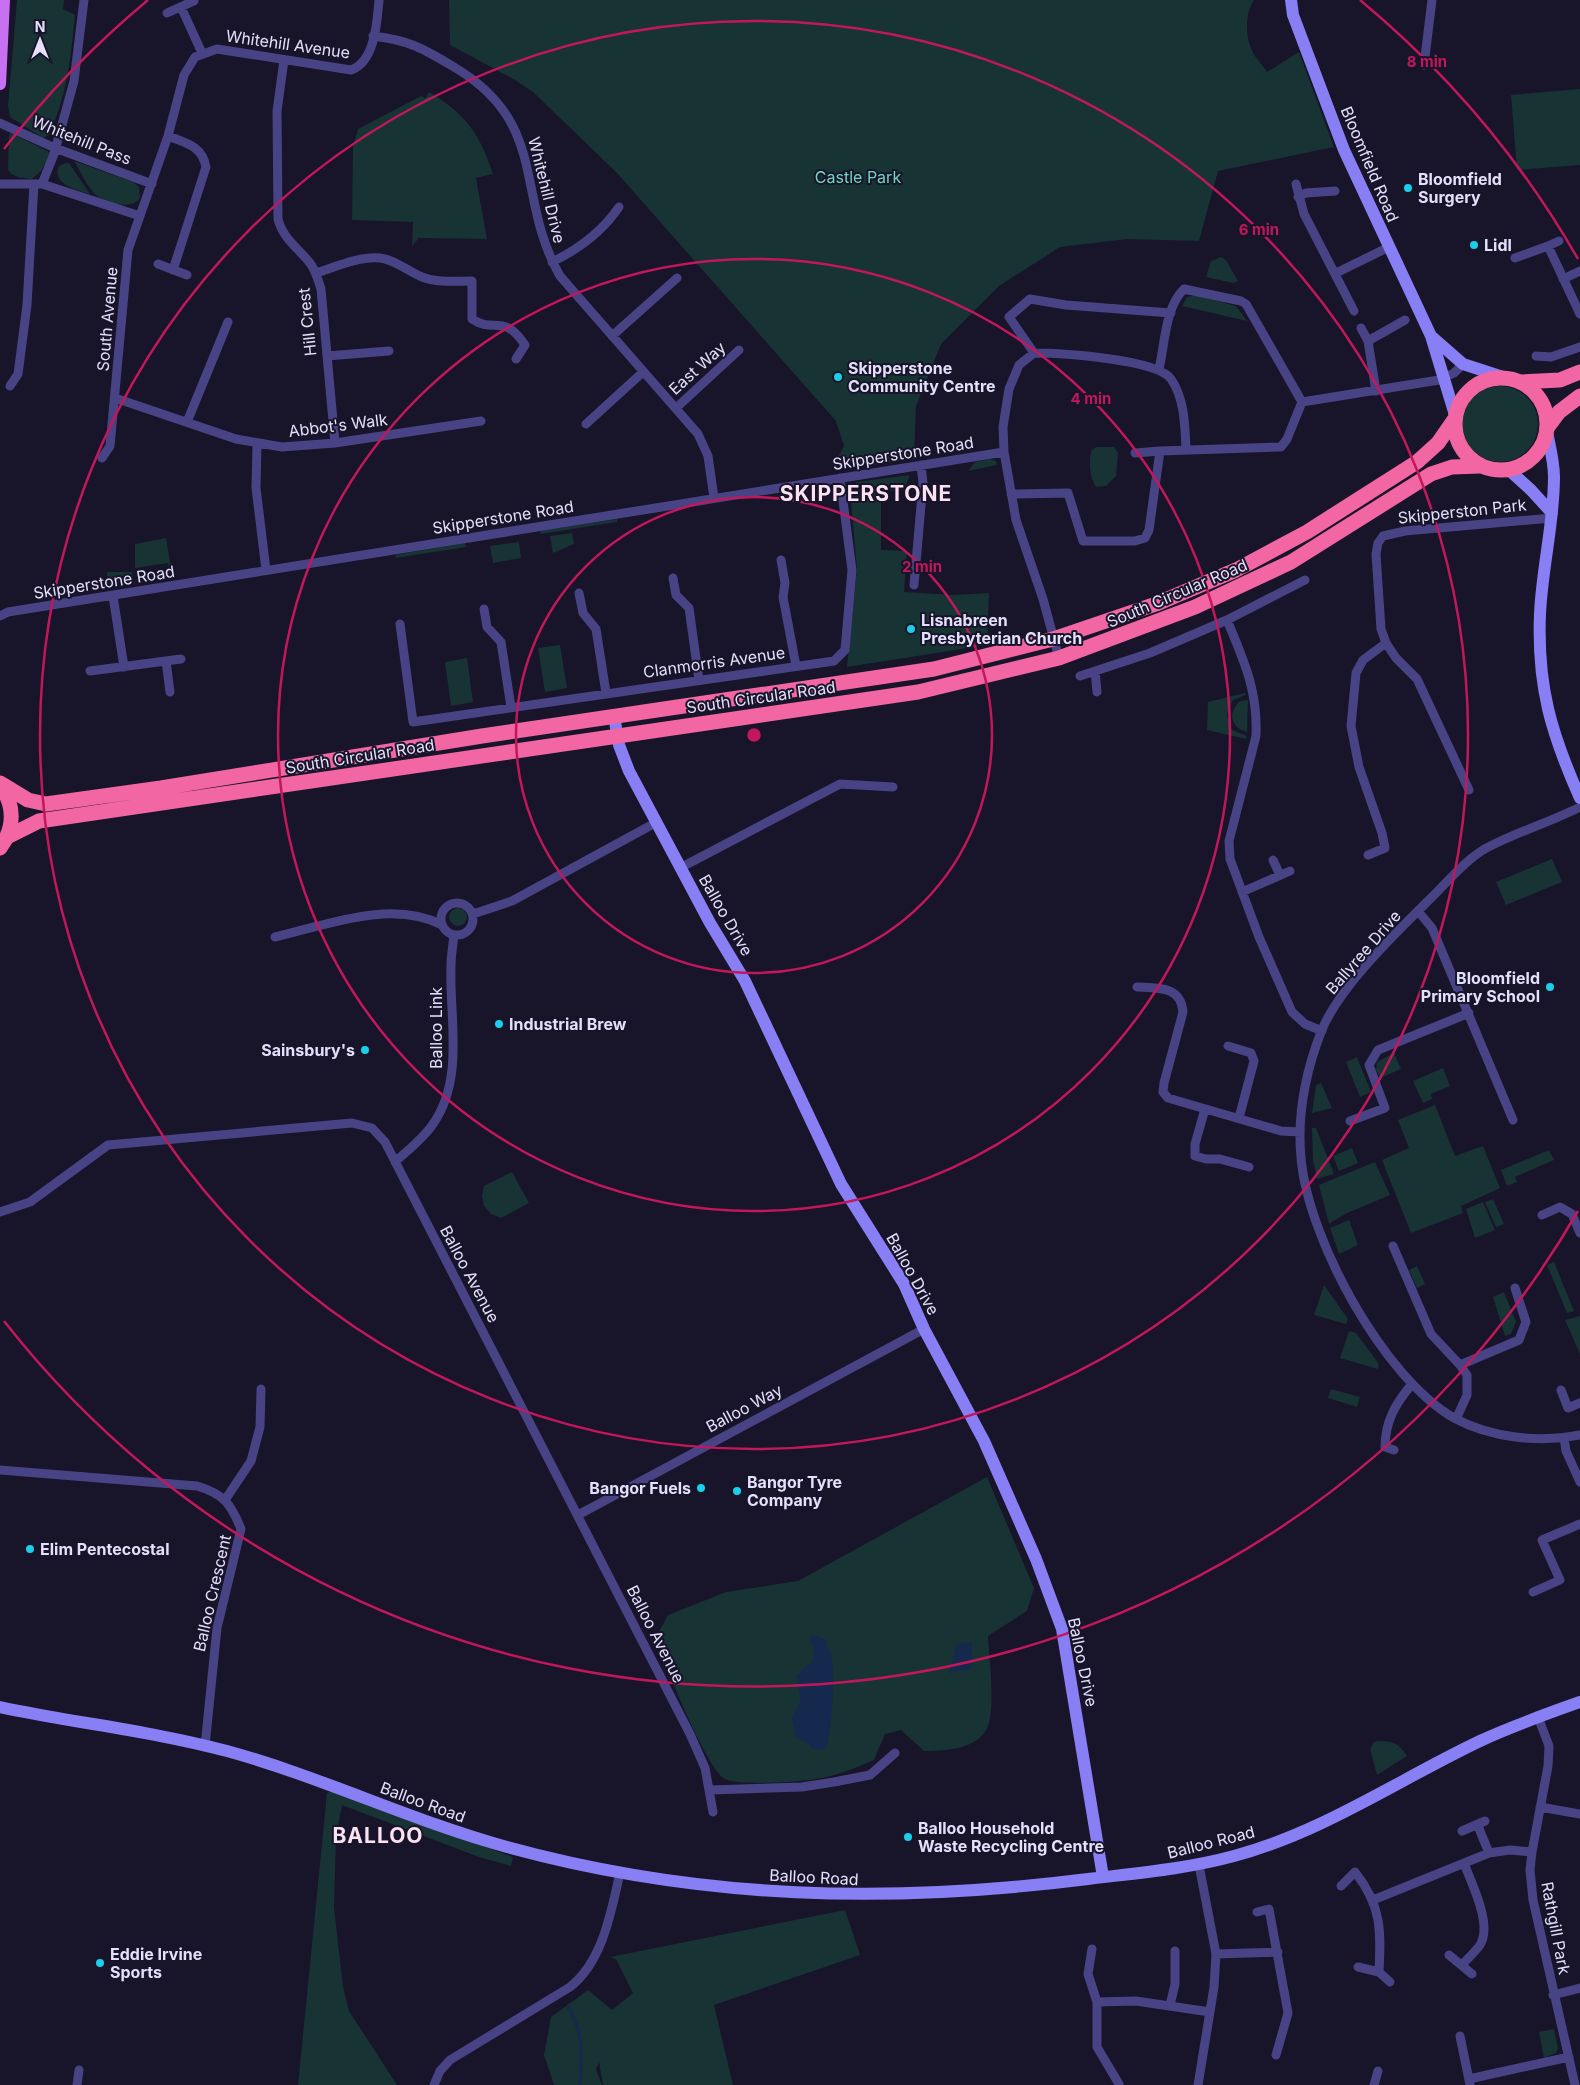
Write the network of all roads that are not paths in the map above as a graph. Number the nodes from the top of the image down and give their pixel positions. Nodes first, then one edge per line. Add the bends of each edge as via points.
1 (4, 0) edge
2 (84, 0) edge
3 (379, 0) edge
4 (1291, 0) edge
5 (1432, 0) edge
6 (194, 1) edge
7 (181, 7) junction
8 (167, 13) dead end
9 (373, 36) junction
10 (202, 53) junction
11 (284, 60) junction
12 (1424, 65) dead end
13 (0, 84) edge
14 (0, 124) edge
15 (168, 136) junction
16 (55, 148) junction
17 (0, 184) edge
18 (38, 184) junction
19 (152, 184) junction
20 (1296, 184) dead end
21 (1335, 191) dead end
22 (1298, 197) junction
23 (619, 207) dead end
24 (140, 216) junction
25 (1559, 242) dead end
26 (1548, 246) junction
27 (1389, 247) junction
28 (1516, 258) dead end
29 (552, 262) junction
30 (158, 264) dead end
31 (173, 270) junction
32 (1580, 271) edge
33 (316, 273) junction
34 (1336, 273) junction
35 (187, 275) dead end
36 (677, 278) dead end
37 (1563, 279) junction
38 (1354, 311) dead end
39 (1171, 313) junction
40 (1580, 314) edge
41 (1406, 320) dead end
42 (228, 322) dead end
43 (1362, 328) dead end
44 (612, 336) junction
45 (1431, 336) junction
46 (1368, 341) junction
47 (1580, 347) edge
48 (739, 350) dead end
49 (389, 352) dead end
50 (1034, 353) junction
51 (326, 356) junction
52 (1536, 356) dead end
53 (516, 359) dead end
54 (1463, 364) junction
55 (1159, 369) junction
56 (643, 372) junction
57 (1580, 372) edge
58 (1443, 378) junction
59 (1513, 380) junction
60 (10, 386) dead end
61 (1376, 391) junction
62 (1580, 396) edge
63 (115, 398) junction
64 (1302, 402) junction
65 (676, 408) junction
66 (1455, 418) junction
67 (481, 421) dead end
68 (187, 422) junction
69 (586, 424) dead end
70 (1547, 430) junction
71 (335, 443) junction
72 (257, 444) junction
73 (1186, 450) junction
74 (1160, 451) junction
75 (1004, 452) junction
76 (1135, 452) dead end
77 (102, 458) dead end
78 (921, 465) junction
79 (1480, 466) junction
80 (1509, 470) junction
81 (840, 478) junction
82 (1011, 494) junction
83 (714, 498) junction
84 (1552, 516) junction
85 (781, 560) dead end
86 (266, 570) junction
87 (673, 578) dead end
88 (1306, 580) dead end
89 (914, 585) dead end
90 (579, 593) dead end
91 (113, 596) junction
92 (484, 609) dead end
93 (3, 612) edge
94 (1227, 620) junction
95 (400, 624) dead end
96 (1053, 639) junction
97 (1386, 643) junction
98 (1058, 658) junction
99 (181, 660) dead end
100 (166, 661) junction
101 (796, 666) junction
102 (124, 667) junction
103 (90, 671) dead end
104 (1095, 671) junction
105 (1080, 676) dead end
106 (699, 680) junction
107 (170, 692) dead end
108 (1097, 692) dead end
109 (606, 693) junction
110 (511, 707) junction
111 (615, 726) junction
112 (0, 784) edge
113 (893, 786) dead end
114 (1469, 790) dead end
115 (1580, 798) edge
116 (1580, 807) edge
117 (657, 822) junction
118 (4, 842) edge
119 (1368, 855) dead end
120 (1273, 860) dead end
121 (680, 868) junction
122 (1290, 871) dead end
123 (1280, 875) junction
124 (1242, 892) junction
125 (1418, 911) junction
126 (473, 914) junction
127 (442, 925) junction
128 (454, 935) junction
129 (275, 937) dead end
130 (1137, 987) dead end
131 (1469, 1013) junction
132 (1322, 1031) junction
133 (1228, 1046) dead end
134 (1205, 1109) junction
135 (1239, 1118) junction
136 (1513, 1120) dead end
137 (1350, 1121) dead end
138 (1300, 1132) junction
139 (395, 1162) junction
140 (1250, 1167) dead end
141 (0, 1212) edge
142 (1542, 1215) dead end
143 (1580, 1233) edge
144 (1393, 1246) dead end
145 (1515, 1288) dead end
146 (924, 1329) junction
147 (1460, 1365) junction
148 (1412, 1384) junction
149 (261, 1389) dead end
150 (1561, 1390) dead end
151 (1580, 1403) edge
152 (1456, 1418) junction
153 (1580, 1435) edge
154 (1564, 1438) junction
155 (1394, 1450) dead end
156 (0, 1470) edge
157 (1580, 1482) edge
158 (226, 1500) junction
159 (578, 1515) junction
160 (1580, 1524) edge
161 (1533, 1592) dead end
162 (1580, 1702) edge
163 (0, 1708) edge
164 (0, 1715) edge
165 (34, 1715) junction
166 (1538, 1717) junction
167 (205, 1746) junction
168 (895, 1753) dead end
169 (710, 1790) junction
170 (1540, 1806) junction
171 (713, 1812) dead end
172 (1580, 1814) edge
173 (1462, 1831) dead end
174 (1532, 1852) junction
175 (1489, 1853) junction
176 (1464, 1862) junction
177 (1199, 1865) junction
178 (620, 1873) junction
179 (1103, 1877) junction
180 (1341, 1886) dead end
181 (1373, 1900) junction
182 (1257, 1912) dead end
183 (1092, 1949) dead end
184 (1175, 1952) dead end
185 (1278, 1952) junction
186 (1216, 1954) junction
187 (1449, 1955) dead end
188 (1462, 1965) junction
189 (1358, 1967) dead end
190 (1379, 1972) junction
191 (1472, 1974) dead end
192 (1390, 1982) dead end
193 (1580, 1988) edge
194 (1553, 1995) junction
195 (1097, 2002) junction
196 (1170, 2005) junction
197 (1210, 2012) junction
198 (1460, 2036) dead end
199 (1276, 2055) dead end
200 (1568, 2057) junction
201 (79, 2070) dead end
202 (1378, 2071) dead end
203 (1469, 2082) edge
204 (1119, 2084) edge
205 (77, 2085) edge
206 (434, 2085) edge
207 (1198, 2085) edge
208 (1374, 2085) edge
209 (1575, 2085) edge

1 - 13 main road
2 - 16 street via 74,81
3 - 9 street, Whitehill Avenue
4 - 27 street, Bloomfield Road via 1293,15 1344,150
5 - 12 street
6 - 7 street
7 - 8 street
7 - 10 street
9 - 11 street, Whitehill Avenue via 363,64 351,70
9 - 29 street, Whitehill Drive via 416,45 476,80 501,105 518,134 541,232
10 - 11 street, Whitehill Avenue via 224,50
10 - 15 street, Whitehill Avenue via 190,62 184,75
11 - 33 street, Hill Crest via 277,111 278,219 280,229
14 - 16 street, Whitehill Pass
15 - 19 street, Whitehill Avenue
15 - 31 street via 199,150 206,167
16 - 18 street
16 - 19 street, Whitehill Pass
17 - 18 street
18 - 24 street
18 - 60 street via 18,374
19 - 24 street, South Avenue
20 - 22 street
21 - 22 street via 1306,193
22 - 34 street
23 - 29 street via 609,222 580,247
24 - 63 street, South Avenue via 128,250
25 - 26 street
26 - 28 street
26 - 37 street
27 - 34 street
27 - 45 street, Bloomfield Road
29 - 44 street, Whitehill Drive via 560,276
30 - 31 street
31 - 35 street
32 - 37 street
33 - 51 street, Hill Crest via 321,288
33 - 53 street via 354,261 379,258 432,280 472,281 472,319 478,323 507,326 516,332 525,345
34 - 38 street
36 - 44 street
37 - 40 street
39 - 50 street via 1030,299 1009,317
39 - 55 street
39 - 64 street via 1177,296 1184,288 1246,304
41 - 46 street
42 - 68 street
43 - 46 street
44 - 56 street, Whitehill Drive
45 - 54 street, Bloomfield Road
45 - 58 street, Bloomfield Road
46 - 61 street
47 - 52 street via 1551,357
48 - 65 street, East Way
49 - 51 street
50 - 55 street via 1093,357
50 - 75 street via 1019,365 1009,389 1003,427
51 - 71 street, Hill Crest
54 - 58 street
54 - 59 street, Bloomfield Road
55 - 73 street via 1171,379 1181,403
56 - 65 street, Whitehill Drive
56 - 69 street
57 - 59 highway via 1560,380
58 - 61 street
58 - 66 street, Bloomfield Road
59 - 66 highway via 1486,381 1468,391
59 - 70 highway via 1538,396 1544,406
61 - 64 street
62 - 70 highway via 1560,412
63 - 68 street, Abbot's Walk
63 - 77 street, South Avenue via 110,446
64 - 73 street via 1281,447
65 - 83 street, Whitehill Drive via 706,447
66 - 79 highway via 1455,434 1460,447
66 - 96 highway, South Circular Road via 1438,443 1417,462 1307,532 1236,570 1156,604
67 - 71 street, Abbot's Walk
68 - 72 street, Abbot's Walk
70 - 80 highway via 1534,457
70 - 84 street via 1554,476
71 - 72 street, Abbot's Walk via 299,447
72 - 86 street via 256,488
73 - 74 street
74 - 76 street
74 - 82 street via 1149,530 1145,538 1136,541 1083,540 1068,493
75 - 78 street, Skipperstone Road
75 - 82 street
78 - 81 street, Skipperstone Road
78 - 89 street via 923,483
79 - 80 highway
79 - 98 highway, South Circular Road via 1452,468 1431,474 1291,562 1195,607
80 - 84 street
81 - 83 street, Skipperstone Road
81 - 101 street, Clanmorris Avenue via 852,570 845,650 834,661
82 - 96 street
83 - 86 street, Skipperstone Road
84 - 97 street, Skipperston Park via 1383,536 1376,554 1381,629
84 - 115 street via 1540,613 1541,671 1549,718
85 - 101 street via 785,583 783,596
86 - 91 street, Skipperstone Road
87 - 106 street via 676,595 689,608
88 - 94 street
90 - 109 street via 583,613 596,629
91 - 93 street, Skipperstone Road
91 - 102 street
92 - 110 street via 487,628 501,642
94 - 104 street via 1150,653
94 - 124 street via 1250,673 1256,715 1256,736 1229,840 1230,859
95 - 110 street, Clanmorris Avenue via 413,722
96 - 98 street
96 - 111 highway, South Circular Road via 934,669 801,690
97 - 114 street via 1418,679
97 - 119 street via 1363,660 1356,673 1351,726 1359,767 1385,848
98 - 111 highway, South Circular Road via 918,692
99 - 100 street
100 - 102 street
100 - 107 street
101 - 106 street, Clanmorris Avenue
102 - 103 street
104 - 105 street
104 - 108 street
106 - 109 street, Clanmorris Avenue
109 - 110 street, Clanmorris Avenue
111 - 112 highway, South Circular Road via 482,736 46,804 28,800
111 - 117 street, Balloo Drive via 629,771
111 - 118 highway, South Circular Road via 39,821
112 - 118 highway via 11,808 12,823
113 - 121 street via 840,784
116 - 125 street, Ballyree Drive via 1485,849
117 - 121 street, Balloo Drive
117 - 126 street via 512,901
120 - 123 street
121 - 146 street, Balloo Drive via 744,980 841,1184 904,1284
122 - 123 street
123 - 124 street
124 - 132 street via 1292,1012 1305,1024
125 - 131 street via 1432,928
125 - 132 street, Ballyree Drive via 1359,974 1336,1004
126 - 127 street via 463,904 452,903 441,915
126 - 128 street via 474,921 469,930
127 - 128 street
127 - 129 street via 411,914 370,916
128 - 139 street, Balloo Link via 450,965 452,1071 442,1107 433,1124
130 - 134 street via 1159,988 1175,993 1182,1001 1183,1012 1163,1092 1168,1098
131 - 136 street
131 - 137 street via 1378,1050 1369,1065 1385,1108
132 - 138 street, Ballyree Drive via 1306,1082
133 - 135 street via 1251,1053 1254,1061
134 - 135 street
134 - 140 street via 1195,1156
135 - 138 street via 1282,1131
138 - 148 street, Ballyree Drive via 1305,1180 1320,1229 1347,1294 1371,1332
139 - 141 street, Balloo Avenue via 385,1142 372,1128 352,1123 127,1142 108,1145 30,1202
139 - 159 street, Balloo Avenue
142 - 143 street via 1560,1207 1572,1214
144 - 147 street via 1431,1334
145 - 147 street via 1526,1322 1519,1340
146 - 159 street, Balloo Way
146 - 179 street, Balloo Drive via 984,1441 1036,1559 1062,1629
147 - 152 street via 1467,1376 1468,1388
148 - 152 street, Ballyree Drive
148 - 155 street via 1394,1406 1385,1435 1385,1447
149 - 158 street via 260,1427 251,1461
150 - 151 street via 1568,1408
152 - 154 street, Ballyree Drive via 1498,1434
153 - 154 street, Ballyree Drive
154 - 157 street via 1566,1451
156 - 158 street via 198,1486 215,1491
158 - 167 street, Balloo Crescent via 241,1529 217,1628
159 - 169 street, Balloo Avenue via 690,1734 705,1768
160 - 161 street via 1542,1540 1560,1580
162 - 166 street, Balloo Road
163 - 165 street, Balloo Road
164 - 165 street, Balloo Road
165 - 167 street, Balloo Road
166 - 170 street, Rathgill Park via 1549,1746
166 - 177 street, Balloo Road via 1481,1741 1366,1803 1301,1833 1240,1855
167 - 178 street, Balloo Road via 328,1784 465,1835
168 - 169 street via 870,1774 834,1782 802,1788
169 - 171 street, Balloo Avenue
170 - 172 street
170 - 174 street, Rathgill Park
173 - 175 street via 1482,1823
174 - 175 street via 1510,1850
174 - 194 street, Rathgill Park via 1533,1900
175 - 176 street
176 - 181 street
176 - 188 street via 1484,1924 1481,1943
177 - 179 street, Balloo Road
177 - 186 street
178 - 179 street, Balloo Road via 741,1889 864,1896 957,1893
178 - 206 street via 603,1936 587,1972 570,1987 450,2060
180 - 181 street via 1355,1872
181 - 190 street via 1381,1932
182 - 185 street via 1269,1909
183 - 195 street via 1088,1974
184 - 196 street via 1175,1984
185 - 186 street
185 - 199 street via 1288,2013
186 - 197 street
187 - 188 street
188 - 191 street
189 - 190 street
190 - 192 street
193 - 194 street
194 - 200 street, Rathgill Park
195 - 196 street via 1136,2000
195 - 204 street via 1097,2047
196 - 197 street
197 - 207 street
198 - 203 street
200 - 203 street
200 - 209 street, Rathgill Park
201 - 205 street
202 - 208 street

